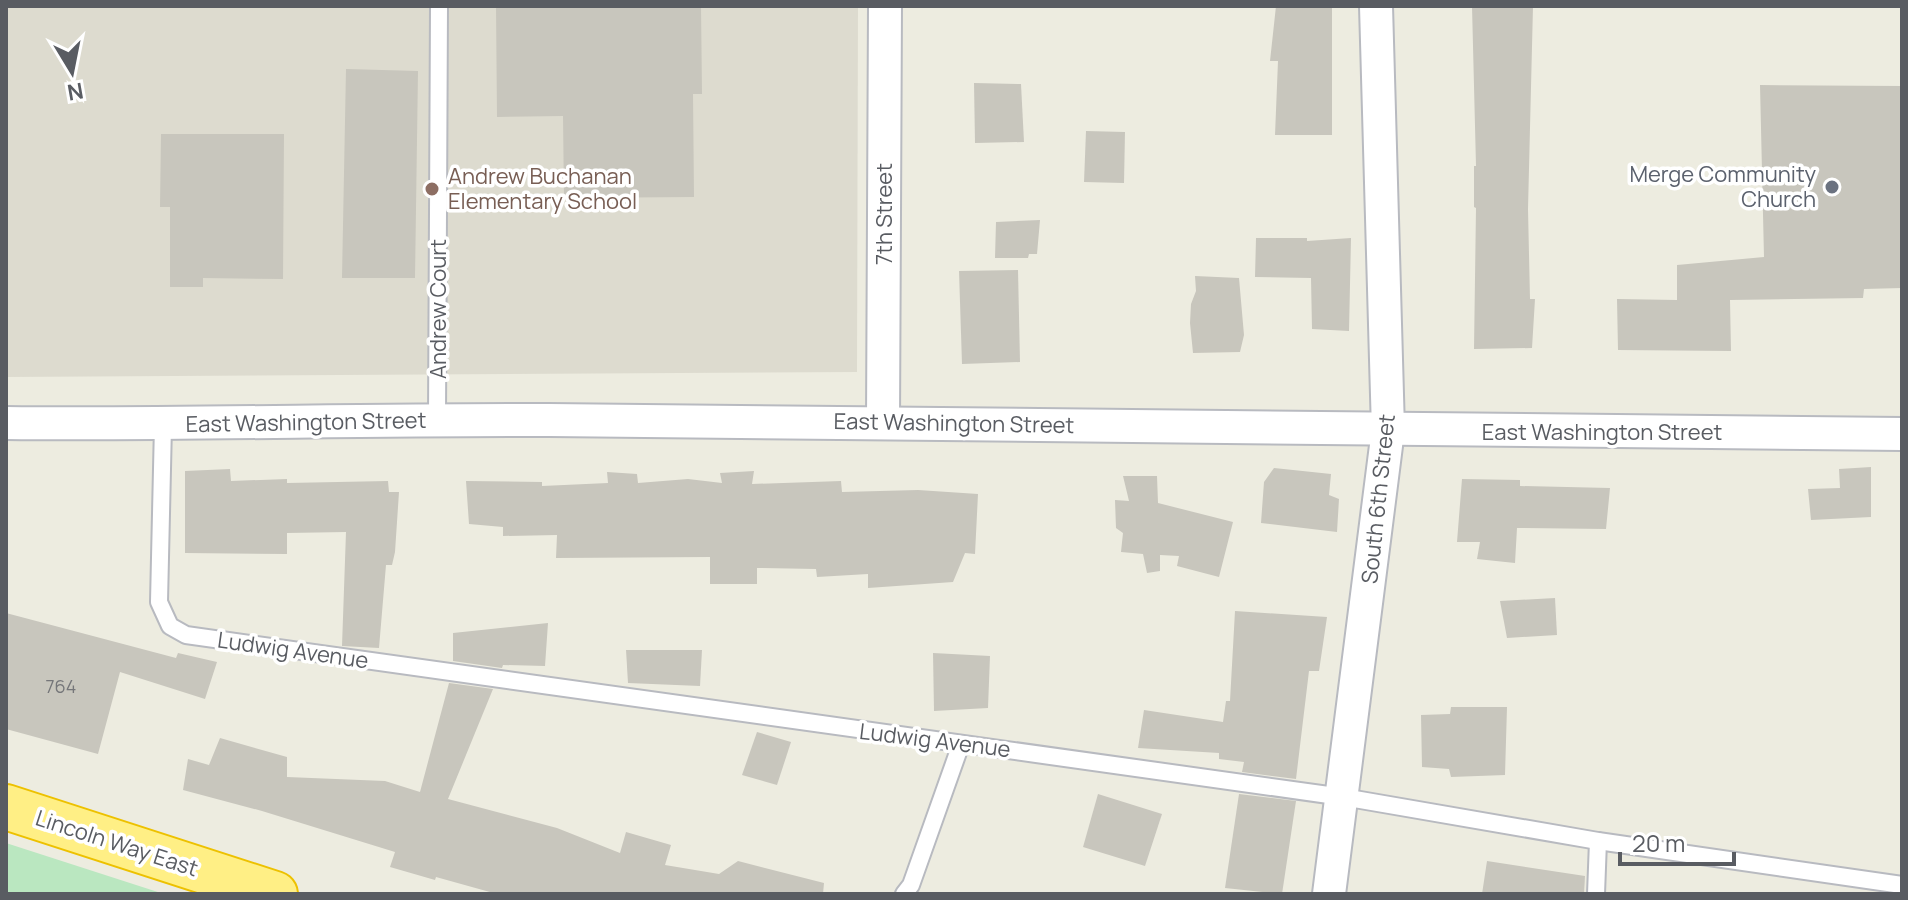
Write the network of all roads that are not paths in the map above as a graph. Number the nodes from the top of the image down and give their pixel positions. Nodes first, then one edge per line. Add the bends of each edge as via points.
1 (439, 6) edge
2 (885, 6) edge
3 (1376, 6) edge
4 (437, 419) junction
5 (883, 422) junction
6 (6, 423) edge
7 (163, 425) junction
8 (1388, 430) junction
9 (1902, 434) edge
10 (961, 744) junction
11 (1343, 797) junction
12 (6, 807) edge
13 (1598, 841) junction
14 (1902, 885) edge
15 (1857, 887) edge
16 (275, 894) edge
17 (904, 894) edge
18 (1329, 894) edge
19 (1596, 894) edge

1 - 4 lane, Andrew Court
2 - 5 street, 7th Street
3 - 8 street, South 6th Street
4 - 5 street, East Washington Street
4 - 7 street, East Washington Street
5 - 8 street, East Washington Street
6 - 7 street, East Washington Street
7 - 10 lane, Ludwig Avenue via 159,602 170,626 186,635
8 - 9 street, East Washington Street
8 - 11 street, South 6th Street
10 - 11 lane, Ludwig Avenue
10 - 17 lane
11 - 13 lane, Ludwig Avenue
11 - 18 street, South 6th Street
12 - 16 highway, Lincoln Way East
13 - 15 lane, Ludwig Avenue
13 - 19 lane
14 - 15 lane, Ludwig Avenue

